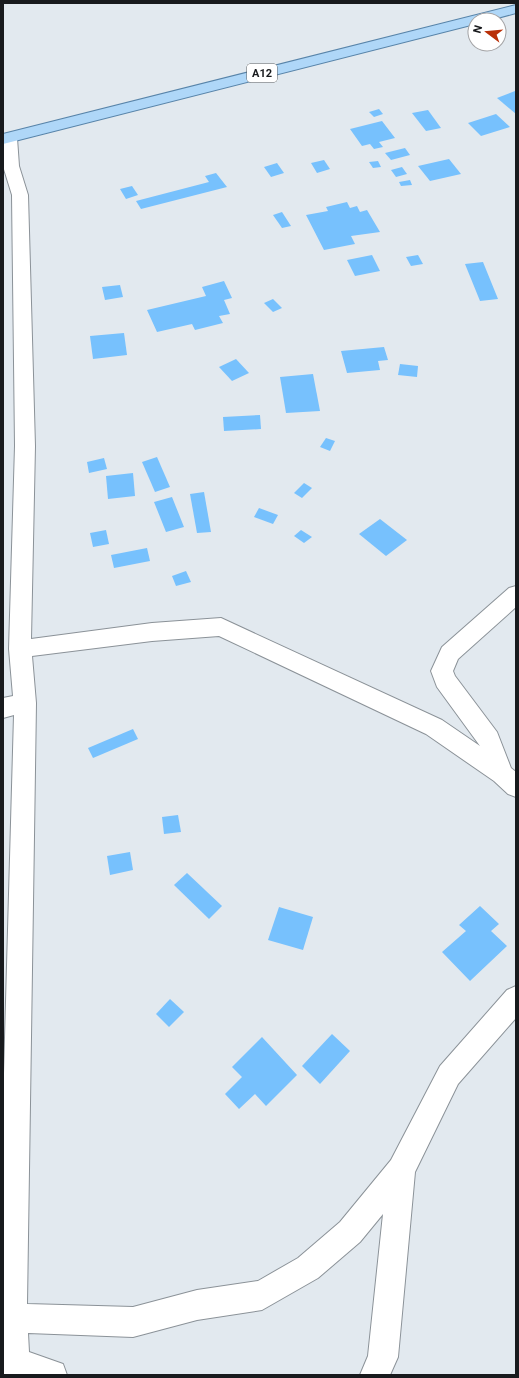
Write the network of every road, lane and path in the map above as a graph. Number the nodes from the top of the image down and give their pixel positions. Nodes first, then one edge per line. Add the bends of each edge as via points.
1 (516, 9) edge
2 (6, 138) edge
3 (516, 594) edge
4 (20, 650) junction
5 (25, 703) junction
6 (3, 708) edge
7 (509, 781) edge
8 (516, 999) edge
9 (401, 1170) junction
10 (12, 1318) junction
11 (14, 1368) edge
12 (52, 1375) edge
13 (376, 1375) edge

1 - 2 main road, A12
2 - 4 street via 20,195 25,446
3 - 7 street via 450,653 442,671 445,680 489,740
4 - 5 street
4 - 7 street via 152,632 221,627 434,727
5 - 6 street
5 - 10 street
8 - 9 street via 449,1075
9 - 10 street via 350,1232 308,1268 262,1295 197,1305 132,1322
9 - 13 street via 383,1357
10 - 11 street
11 - 12 street

